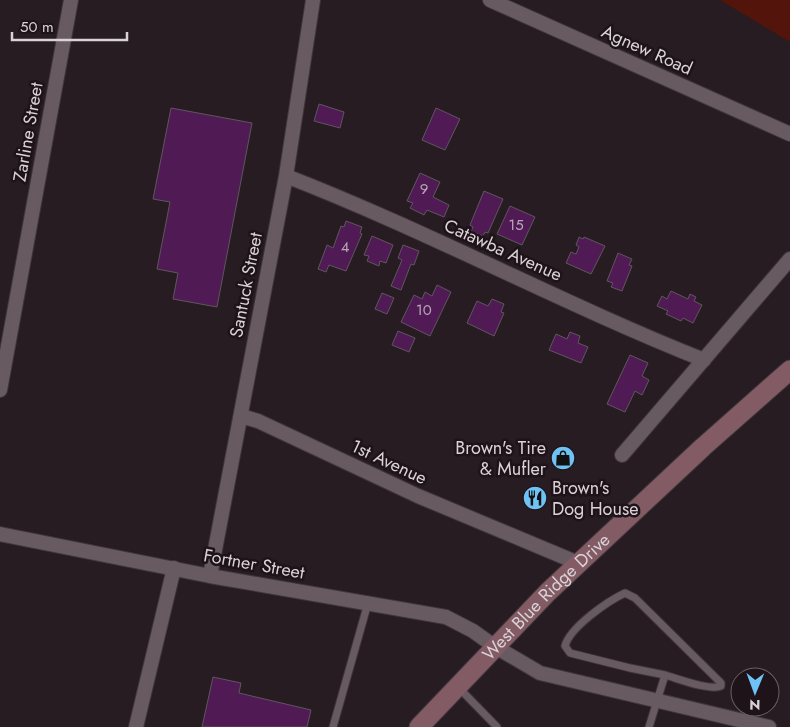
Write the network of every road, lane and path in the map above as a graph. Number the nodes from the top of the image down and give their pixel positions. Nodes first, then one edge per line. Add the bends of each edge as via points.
1 (71, 0) edge
2 (313, 0) edge
3 (490, 0) edge
4 (790, 134) edge
5 (286, 176) junction
6 (790, 260) edge
7 (704, 360) junction
8 (790, 370) edge
9 (0, 390) edge
10 (241, 416) junction
11 (622, 455) dead end
12 (0, 534) edge
13 (578, 563) junction
14 (174, 568) junction
15 (210, 576) junction
16 (368, 603) junction
17 (494, 646) junction
18 (665, 675) junction
19 (457, 686) junction
20 (657, 700) junction
21 (136, 727) edge
22 (334, 727) edge
23 (418, 727) edge
24 (497, 727) edge
25 (649, 727) edge
26 (769, 727) edge

1 - 9 street, Zarline Street
2 - 5 street, Santuck Street
3 - 4 street, Agnew Road
5 - 7 street, Catawba Avenue
5 - 10 street, Santuck Street
6 - 7 street
7 - 11 street
8 - 13 main road, West Blue Ridge Drive
10 - 13 street, 1st Avenue via 466,517
10 - 15 street, Santuck Street
12 - 14 street, Fortner Street
13 - 17 main road, West Blue Ridge Drive
14 - 15 street, Fortner Street
14 - 21 street
15 - 16 street, Fortner Street
16 - 17 street, Fortner Street via 446,617
16 - 22 lane
17 - 19 main road, West Blue Ridge Drive
17 - 20 street, Fortner Street via 540,673 561,680
18 - 18 lane via 703,686 719,688 722,685 625,593 576,629 564,646 570,653
18 - 20 lane
19 - 23 main road, West Blue Ridge Drive
19 - 24 lane
20 - 25 lane
20 - 26 street, Fortner Street

